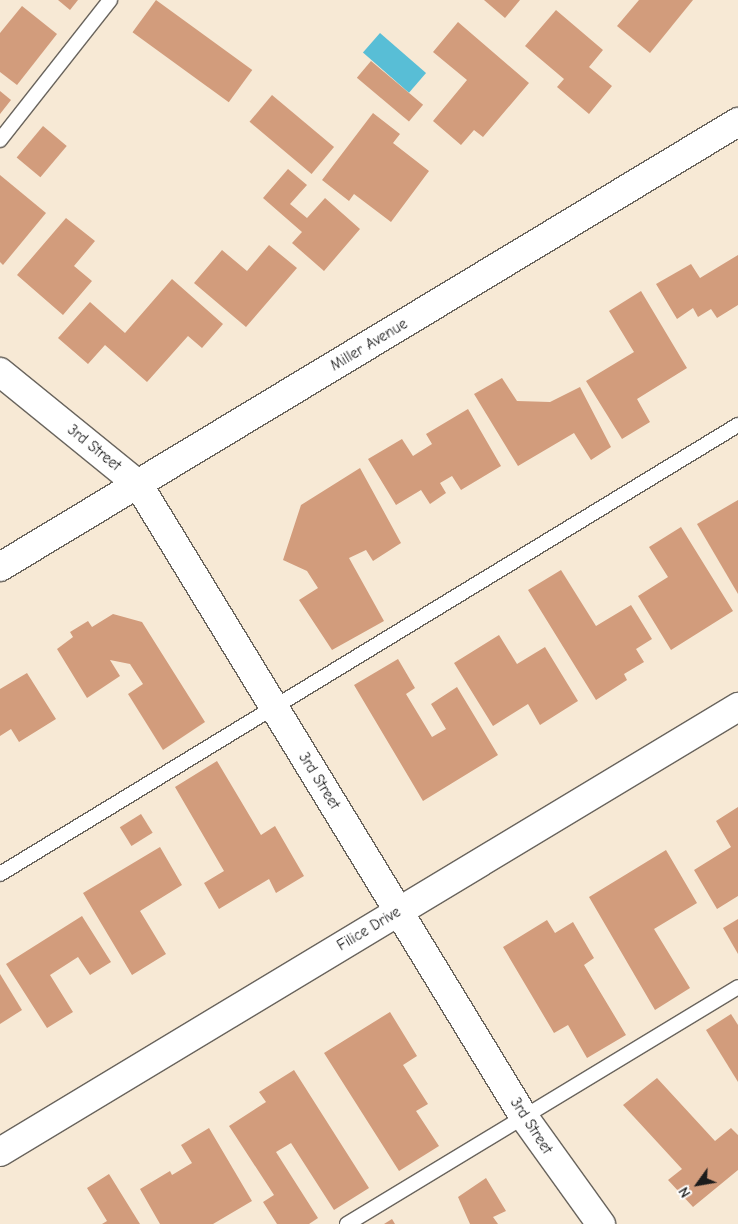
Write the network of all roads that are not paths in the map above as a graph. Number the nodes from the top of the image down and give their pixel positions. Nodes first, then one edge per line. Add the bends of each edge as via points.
1 (110, 0) edge
2 (738, 122) edge
3 (0, 140) edge
4 (0, 372) edge
5 (738, 425) edge
6 (138, 484) junction
7 (0, 567) edge
8 (738, 707) edge
9 (274, 708) junction
10 (0, 874) edge
11 (399, 911) junction
12 (738, 987) edge
13 (524, 1117) junction
14 (0, 1152) edge
15 (347, 1224) edge
16 (602, 1224) edge

1 - 3 lane
2 - 6 street, Miller Avenue
4 - 6 street, 3rd Street
5 - 9 lane
6 - 7 street, Miller Avenue
6 - 9 street, 3rd Street
8 - 11 street, Filice Drive
9 - 10 lane
9 - 11 street, 3rd Street
11 - 13 street, 3rd Street
11 - 14 street, Filice Drive
12 - 13 lane
13 - 15 lane
13 - 16 street, 3rd Street

